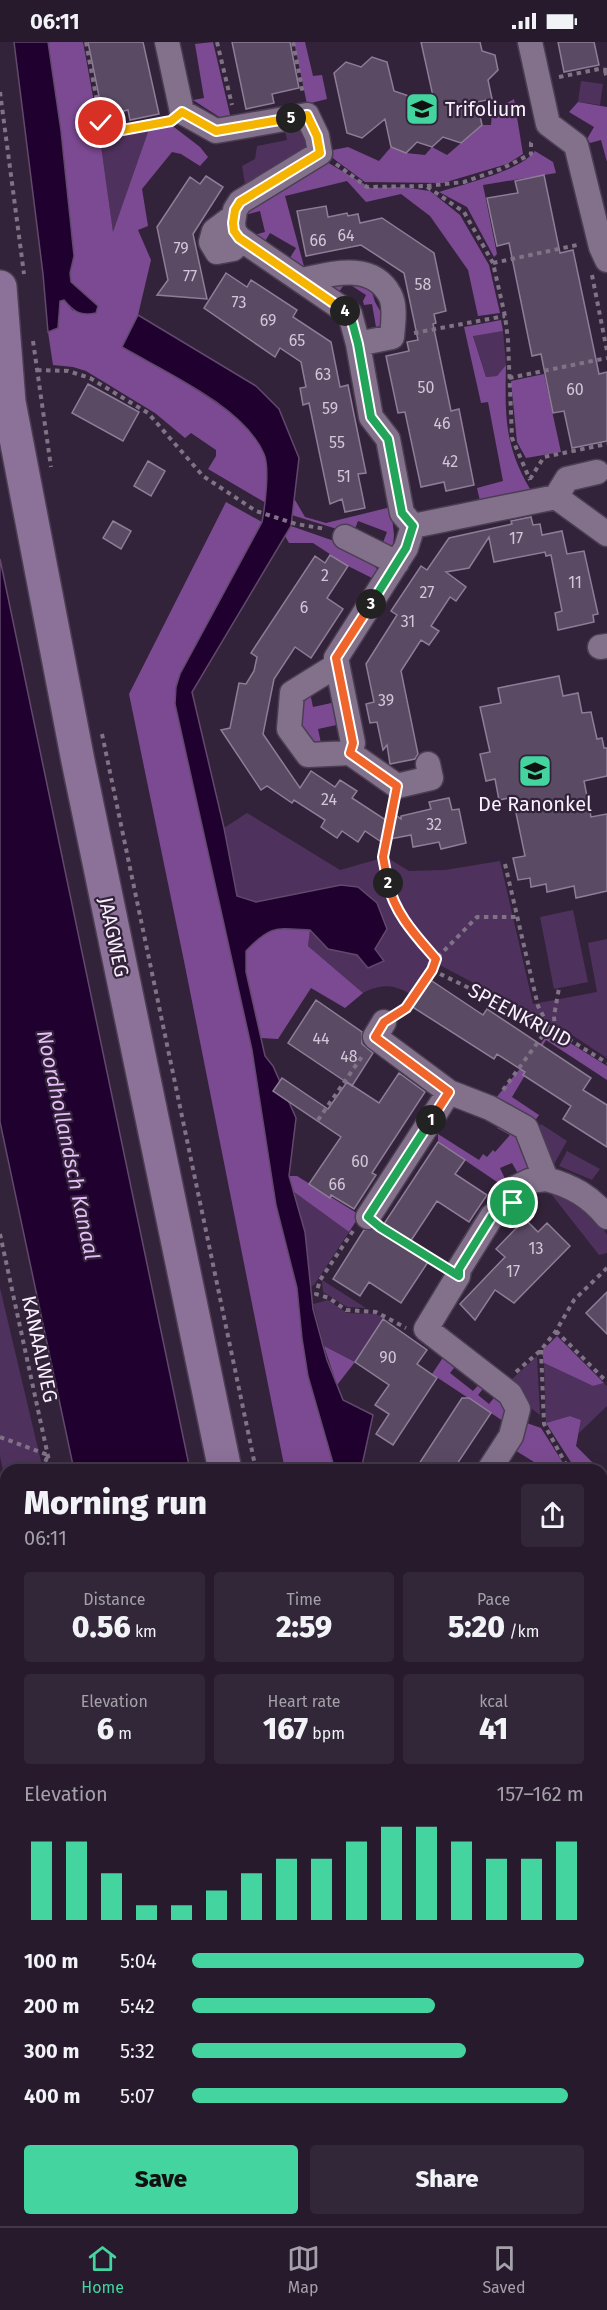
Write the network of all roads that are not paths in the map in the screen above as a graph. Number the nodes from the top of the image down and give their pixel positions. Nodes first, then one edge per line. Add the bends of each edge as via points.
1 (167, 42) edge
2 (530, 42) edge
3 (597, 248) edge
4 (302, 280) junction
5 (0, 287) edge
6 (1, 292) edge
7 (358, 344) junction
8 (5, 392) edge
9 (597, 472) dead end
10 (547, 499) junction
11 (413, 526) junction
12 (607, 534) edge
13 (345, 537) road end
14 (397, 563) junction
15 (337, 665) junction
16 (350, 753) junction
17 (428, 764) dead end
18 (379, 1029) road end
19 (449, 1092) junction
20 (546, 1179) junction
21 (368, 1217) road end
22 (607, 1217) edge
23 (224, 1464) edge
24 (493, 1464) edge

1 - 4 street via 182,112 216,131 307,115 320,153 247,196 237,205 234,216 234,231 242,240
2 - 3 street via 548,124 576,145
4 - 7 street via 350,314
4 - 7 street via 345,271 376,278 391,296 392,337
5 - 6 main road, JAAGWEG
6 - 8 main road, JAAGWEG
7 - 11 street via 371,417 388,439 402,513
8 - 23 main road, JAAGWEG
9 - 10 street via 567,479
10 - 11 street
10 - 12 street
11 - 14 street
13 - 14 street
14 - 15 street via 336,658
15 - 16 street via 353,743
15 - 16 street via 292,693 289,729 308,755
16 - 17 street via 397,786 431,778
18 - 19 street
19 - 20 street via 526,1128
19 - 21 street
20 - 22 street via 565,1184 595,1202
20 - 24 street via 515,1188 513,1203 492,1216 426,1329 510,1394 518,1409 511,1436

